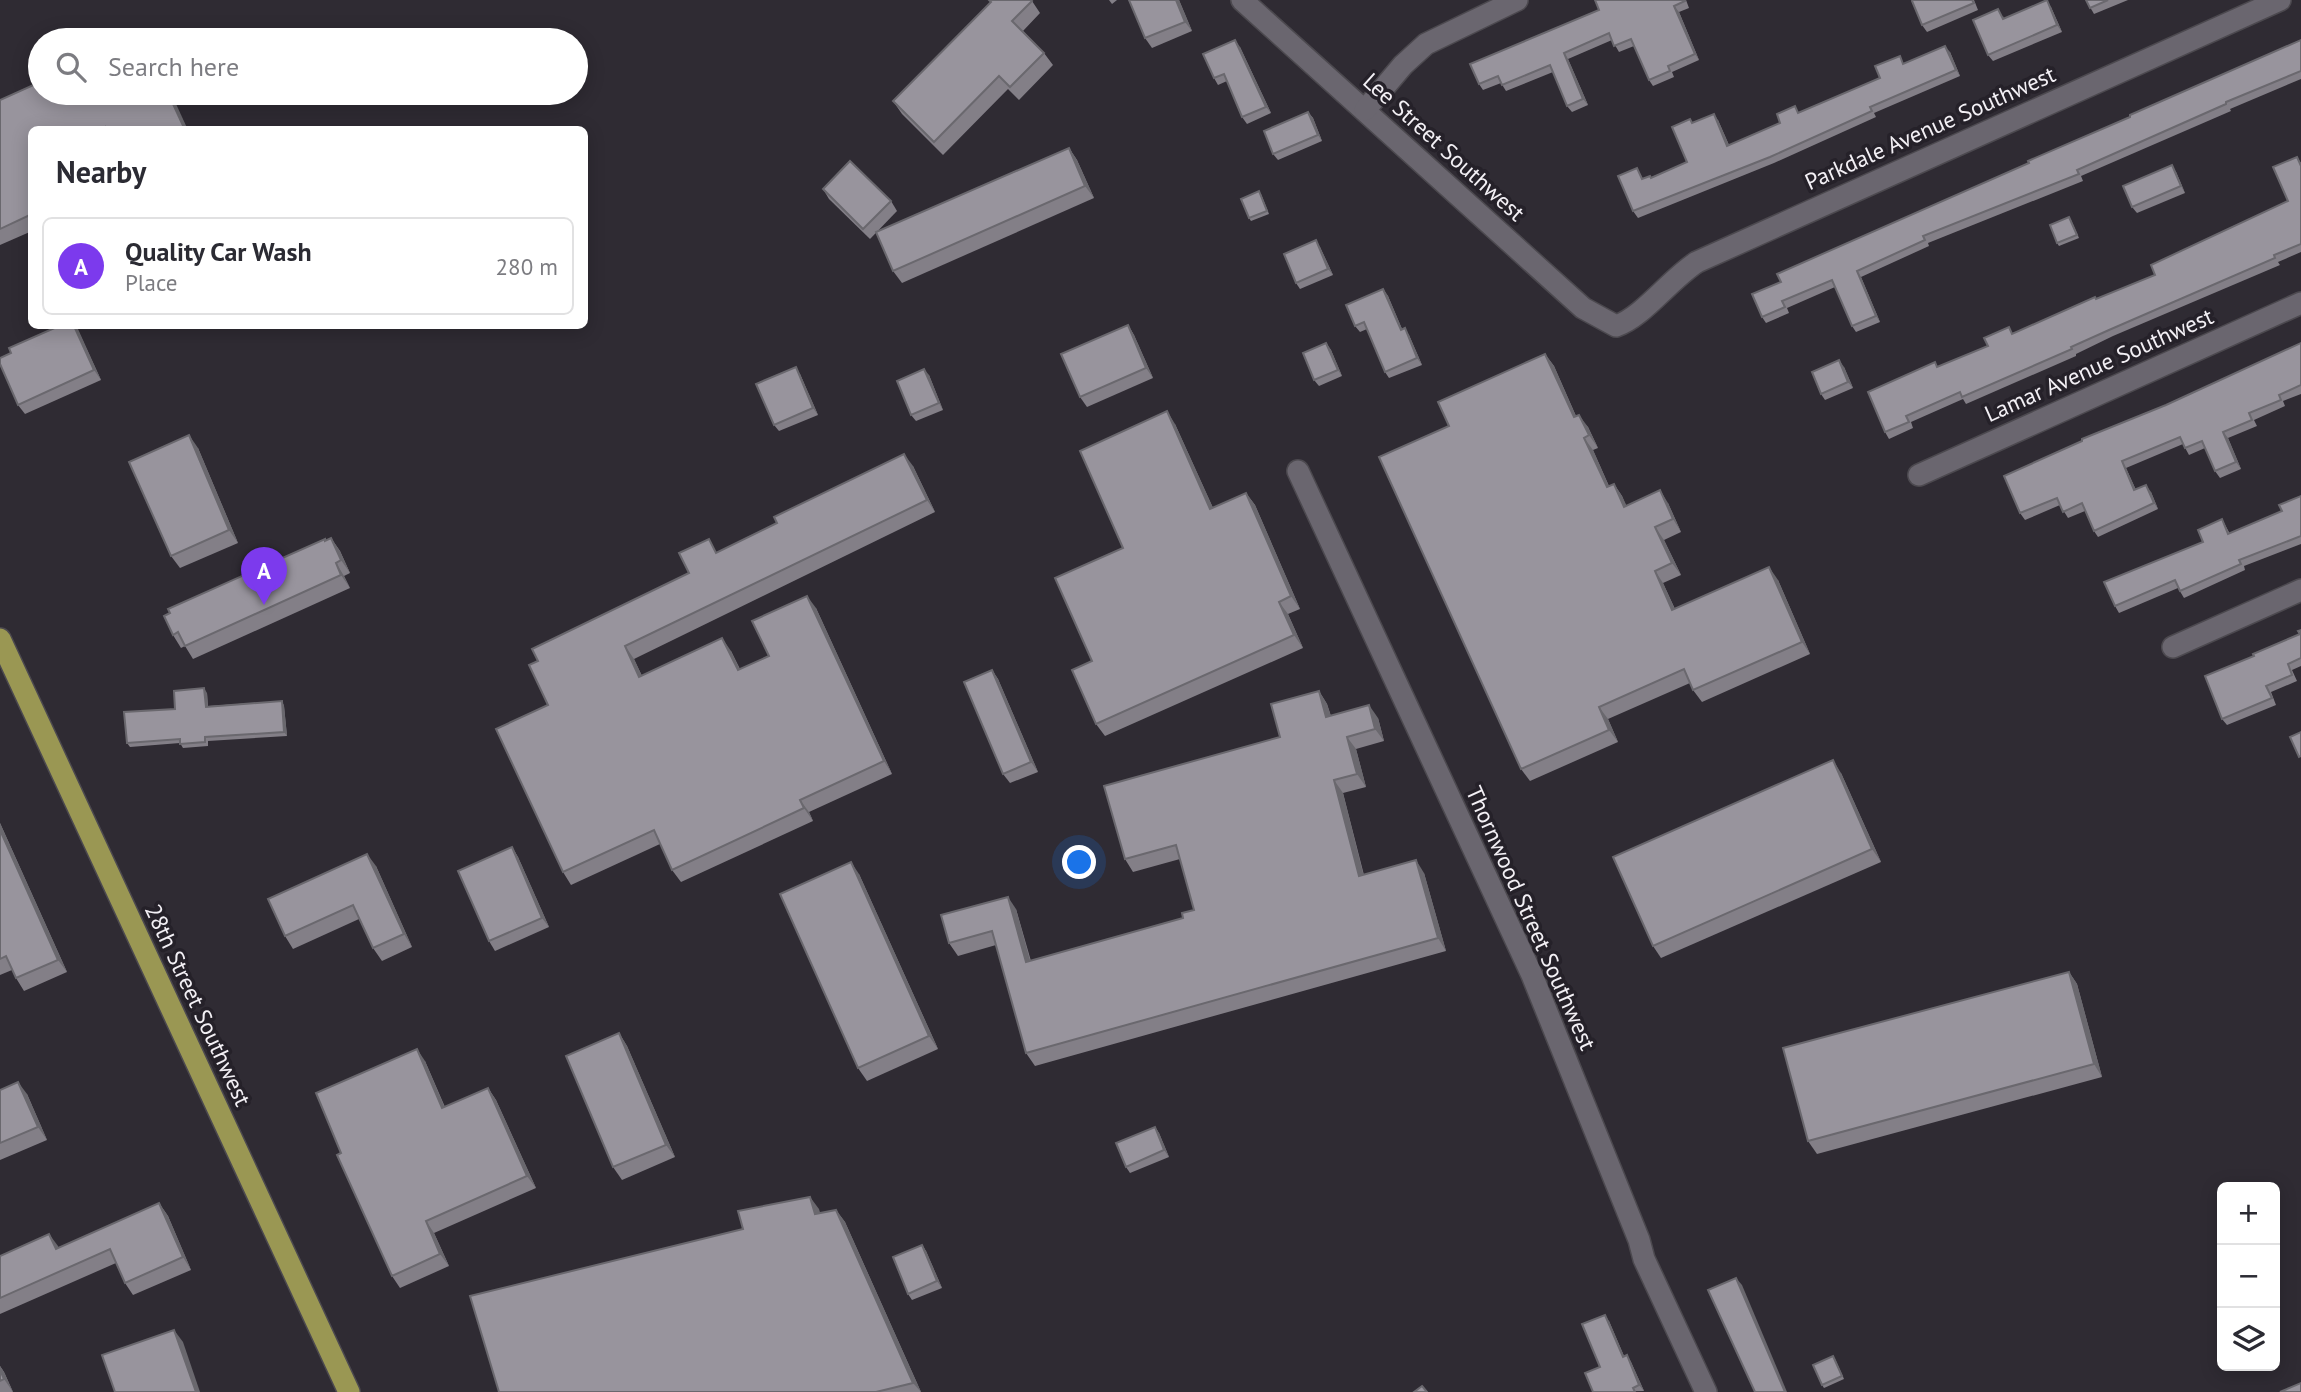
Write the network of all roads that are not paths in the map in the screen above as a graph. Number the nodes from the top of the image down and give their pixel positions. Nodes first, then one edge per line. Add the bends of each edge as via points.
1 (1242, 0) edge
2 (1517, 0) edge
3 (2280, 0) edge
4 (1365, 110) junction
5 (2301, 303) edge
6 (1616, 326) joint
7 (1298, 471) dead end
8 (1919, 475) dead end
9 (2301, 590) edge
10 (0, 639) edge
11 (2173, 647) dead end
12 (349, 1392) edge
13 (1706, 1392) edge

1 - 4 street, Lee Street Southwest
2 - 4 street via 1426,44
3 - 6 street, Parkdale Avenue Southwest via 1697,262 1628,322
4 - 6 street, Lee Street Southwest via 1583,308
5 - 8 street, Lamar Avenue Southwest
7 - 13 street, Thornwood Street Southwest via 1532,975 1644,1259
9 - 11 street
10 - 12 main road, 28th Street Southwest

